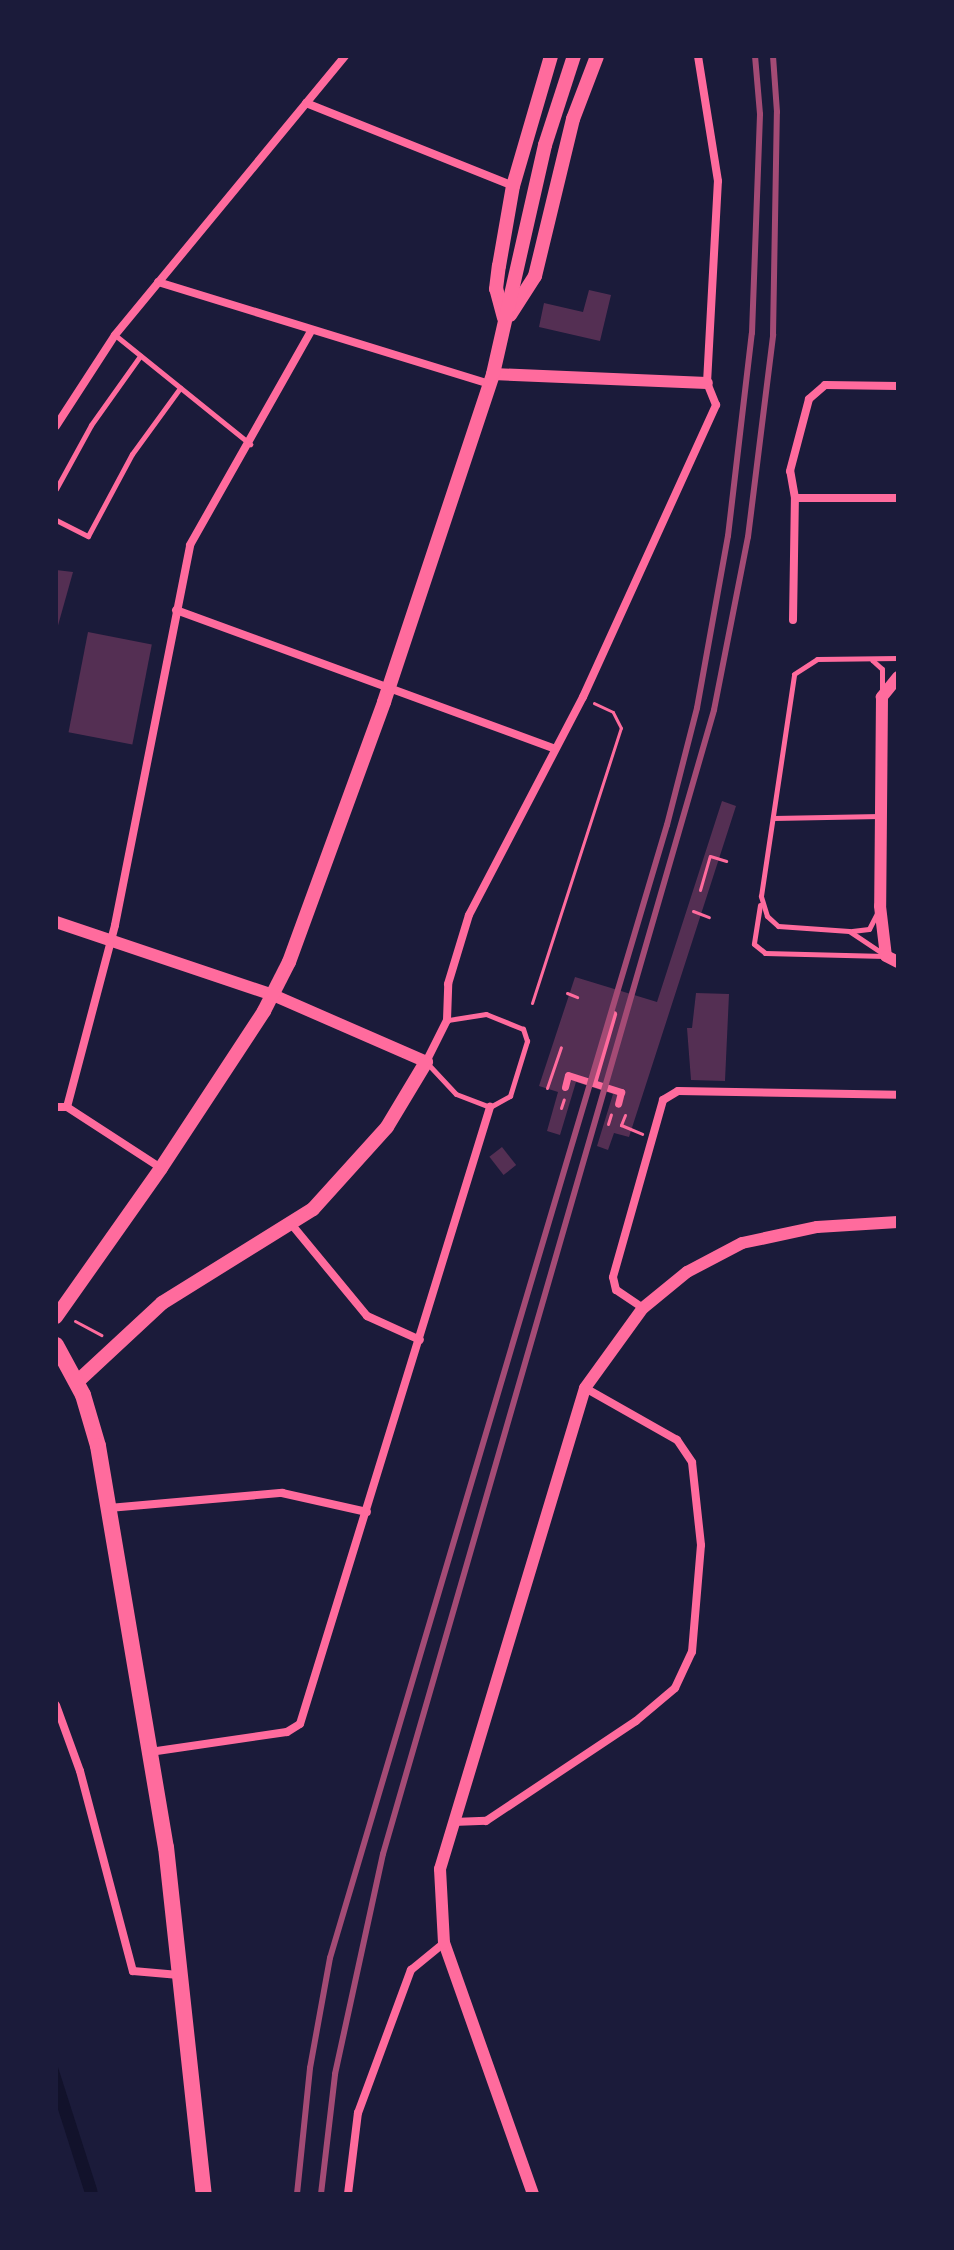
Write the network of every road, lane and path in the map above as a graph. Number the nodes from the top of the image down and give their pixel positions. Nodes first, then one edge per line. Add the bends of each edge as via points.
1 (345, 56) edge
2 (551, 56) edge
3 (574, 56) edge
4 (597, 56) edge
5 (698, 56) edge
6 (306, 103) junction
7 (513, 186) junction
8 (158, 282) junction
9 (505, 322) junction
10 (311, 331) junction
11 (115, 335) junction
12 (140, 356) junction
13 (492, 379) junction
14 (707, 383) junction
15 (898, 386) edge
16 (180, 388) junction
17 (56, 426) edge
18 (250, 444) junction
19 (56, 489) edge
20 (795, 498) junction
21 (898, 498) edge
22 (56, 520) edge
23 (176, 610) junction
24 (793, 620) dead end
25 (898, 658) edge
26 (871, 659) junction
27 (898, 677) edge
28 (390, 685) junction
29 (583, 697) junction
30 (882, 697) junction
31 (554, 748) junction
32 (881, 816) junction
33 (773, 818) junction
34 (726, 861) dead end
35 (700, 890) dead end
36 (761, 896) junction
37 (880, 906) junction
38 (693, 911) dead end
39 (709, 917) dead end
40 (56, 922) edge
41 (849, 931) junction
42 (111, 942) junction
43 (892, 959) edge
44 (567, 993) dead end
45 (273, 995) junction
46 (577, 997) dead end
47 (532, 1003) dead end
48 (613, 1014) dead end
49 (447, 1020) junction
50 (561, 1047) dead end
51 (426, 1062) junction
52 (593, 1083) junction
53 (566, 1087) dead end
54 (547, 1088) dead end
55 (898, 1095) edge
56 (616, 1104) dead end
57 (56, 1107) edge
58 (67, 1107) junction
59 (490, 1107) junction
60 (621, 1125) dead end
61 (631, 1129) dead end
62 (161, 1168) junction
63 (898, 1222) edge
64 (292, 1225) junction
65 (643, 1308) junction
66 (56, 1317) edge
67 (78, 1319) dead end
68 (420, 1340) junction
69 (111, 1342) dead end
70 (56, 1345) edge
71 (77, 1382) junction
72 (585, 1388) junction
73 (108, 1508) junction
74 (367, 1512) junction
75 (56, 1705) edge
76 (150, 1752) junction
77 (452, 1822) junction
78 (444, 1943) junction
79 (180, 1975) junction
80 (204, 2194) edge
81 (348, 2194) edge
82 (533, 2194) edge

1 - 6 street
2 - 7 main road
3 - 9 main road via 545,145
4 - 9 main road via 573,119 535,276
5 - 14 street via 718,181
6 - 7 street
6 - 8 street
7 - 9 main road via 496,289
8 - 10 street
8 - 11 street
9 - 13 main road
10 - 13 street
10 - 18 street
11 - 12 lane
11 - 17 street
12 - 16 lane
12 - 19 lane via 91,425
13 - 14 street
13 - 28 main road
14 - 29 street via 716,405 712,417
15 - 20 street via 825,385 809,399 790,471
16 - 18 lane
16 - 22 lane via 132,454 88,536
18 - 23 street via 190,545
20 - 21 street
20 - 24 street
23 - 28 street
23 - 42 street
25 - 26 lane
26 - 30 lane via 882,669
26 - 33 lane via 817,659 794,674
27 - 30 street
28 - 31 street
28 - 45 main road
29 - 31 street
29 - 47 path via 613,712 621,728
30 - 32 street
31 - 49 street via 469,915 448,984
32 - 33 lane
32 - 37 street
33 - 36 lane
34 - 35 path via 710,856
36 - 41 lane via 763,910 778,926
36 - 43 lane via 754,944 765,953
37 - 41 lane via 869,929
37 - 43 street
38 - 39 path
40 - 42 street
41 - 43 lane
42 - 45 street
42 - 58 street
44 - 46 path
45 - 51 street
45 - 62 main road
48 - 52 street
49 - 51 street
49 - 59 lane via 486,1014 523,1029 527,1041 510,1096
50 - 54 path
51 - 59 lane via 449,1089
51 - 64 main road via 358,1163
52 - 53 street via 572,1076
52 - 56 street via 618,1091
55 - 65 street via 678,1091 663,1100 613,1277 616,1290
57 - 58 street
58 - 62 street
59 - 68 street
60 - 61 path
62 - 66 main road
63 - 65 street via 817,1227 742,1243 687,1272
64 - 68 street via 367,1316
64 - 71 main road via 162,1303
65 - 72 street
67 - 69 path
68 - 74 street
70 - 71 highway
71 - 73 highway via 94,1427
72 - 77 street
72 - 77 street via 677,1440 692,1462 701,1545 692,1652 675,1688 636,1721 486,1821
73 - 74 street via 282,1493
73 - 76 highway
74 - 76 street via 300,1724 287,1732
75 - 79 street via 80,1771 133,1971
76 - 79 highway
77 - 78 street via 440,1869
78 - 81 street via 411,1970 358,2113
78 - 82 street
79 - 80 highway

